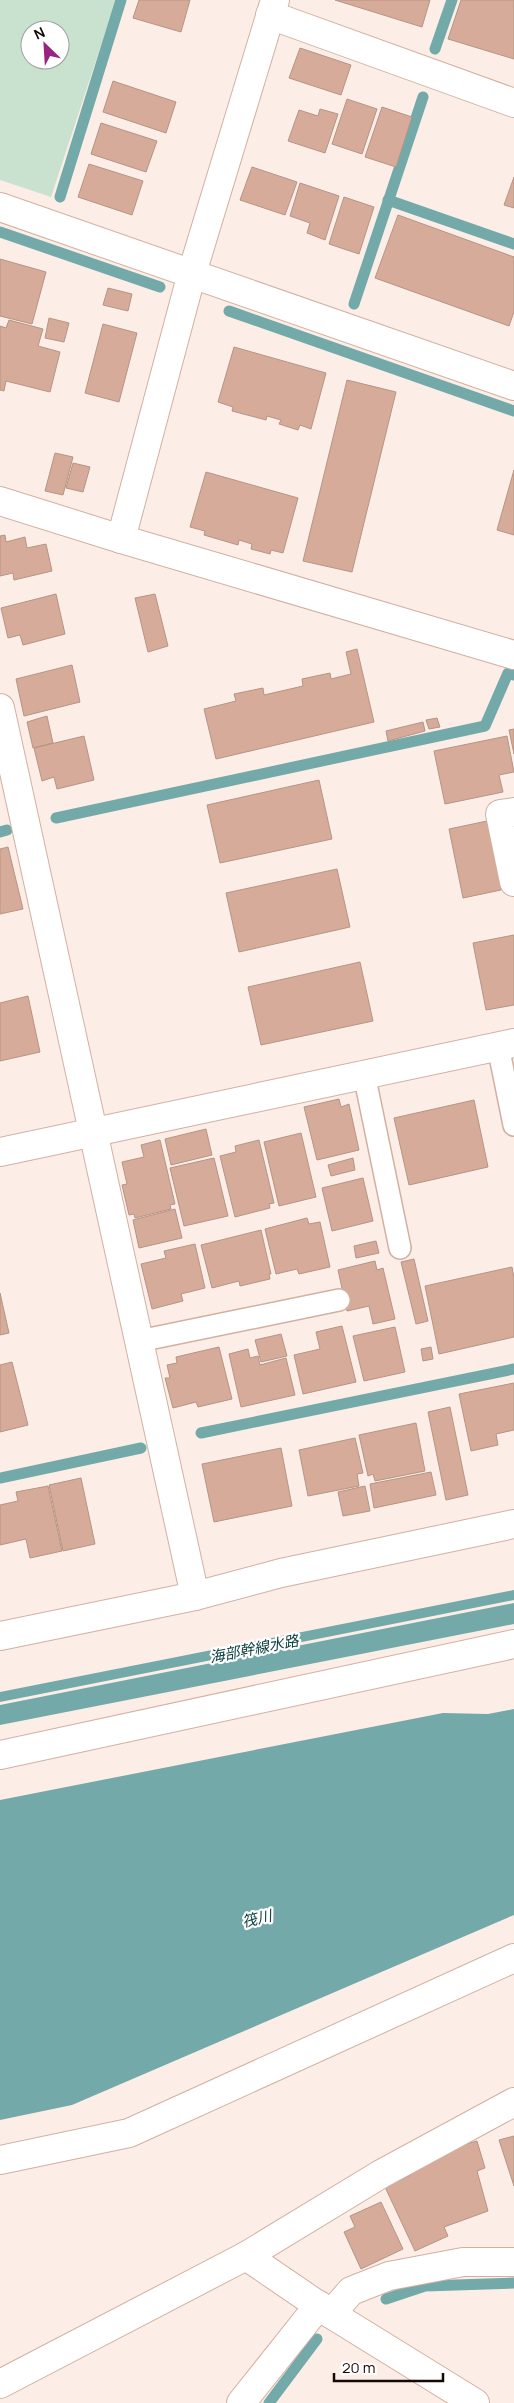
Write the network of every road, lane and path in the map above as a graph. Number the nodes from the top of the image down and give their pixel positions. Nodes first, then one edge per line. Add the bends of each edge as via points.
1 (273, 8) edge
2 (514, 103) edge
3 (0, 208) edge
4 (192, 273) junction
5 (514, 386) edge
6 (0, 501) edge
7 (121, 539) junction
8 (514, 655) edge
9 (1, 720) edge
10 (514, 812) edge
11 (514, 882) edge
12 (506, 1044) edge
13 (364, 1074) junction
14 (514, 1125) edge
15 (93, 1132) junction
16 (0, 1152) edge
17 (400, 1248) dead end
18 (339, 1300) dead end
19 (139, 1341) junction
20 (514, 1524) edge
21 (195, 1596) junction
22 (0, 1636) edge
23 (514, 1644) edge
24 (0, 1755) edge
25 (514, 1958) edge
26 (514, 2102) edge
27 (0, 2160) edge
28 (246, 2256) junction
29 (514, 2262) edge
30 (325, 2309) junction
31 (0, 2384) edge
32 (241, 2403) edge
33 (475, 2403) edge

1 - 2 street
1 - 4 street
3 - 4 street
4 - 5 street
4 - 7 street
6 - 7 street
7 - 8 street
9 - 15 street
10 - 11 street via 500,814
12 - 13 street
12 - 14 lane
13 - 15 street
13 - 17 lane
15 - 16 street
15 - 19 street
18 - 19 lane
19 - 21 street
20 - 21 street via 281,1573
21 - 22 street
23 - 24 street
25 - 27 street via 129,2133
26 - 28 street via 381,2174
28 - 30 street
28 - 31 street
29 - 30 street via 463,2262 389,2276 351,2291
30 - 32 street
30 - 33 street

